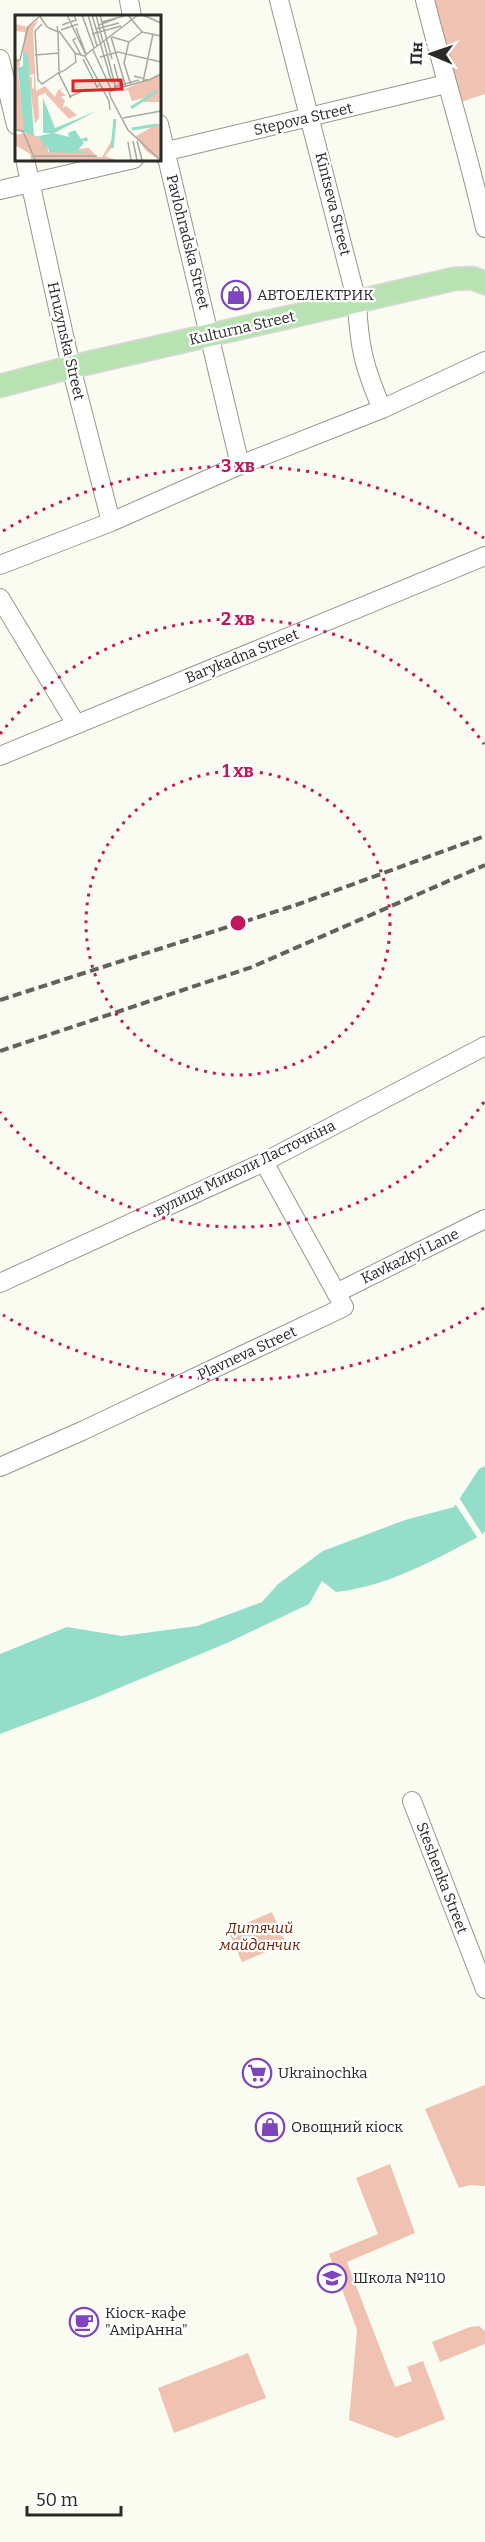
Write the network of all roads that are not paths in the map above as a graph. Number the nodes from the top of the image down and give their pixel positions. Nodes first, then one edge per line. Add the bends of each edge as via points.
1 (129, 0) edge
2 (279, 0) edge
3 (425, 0) edge
4 (132, 15) edge
5 (0, 59) edge
6 (446, 84) junction
7 (310, 117) junction
8 (15, 121) edge
9 (160, 131) edge
10 (163, 152) edge
11 (25, 160) edge
12 (130, 160) edge
13 (31, 183) junction
14 (0, 189) edge
15 (485, 228) edge
16 (485, 283) edge
17 (357, 302) junction
18 (211, 335) junction
19 (485, 361) edge
20 (71, 367) junction
21 (0, 386) edge
22 (382, 409) junction
23 (240, 465) junction
24 (111, 522) junction
25 (485, 556) edge
26 (0, 564) edge
27 (0, 598) edge
28 (76, 724) junction
29 (0, 756) edge
30 (485, 1046) edge
31 (264, 1162) junction
32 (485, 1219) edge
33 (0, 1282) edge
34 (336, 1293) junction
35 (0, 1467) edge
36 (412, 1801) dead end
37 (485, 1989) edge

1 - 4 street
2 - 7 street, Kintseva Street
3 - 6 street
5 - 8 street
6 - 7 street, Stepova Street
6 - 15 street via 469,155
7 - 10 street, Stepova Street
7 - 17 street, Kintseva Street
9 - 10 street, Pavlohradska Street
10 - 18 street, Pavlohradska Street
11 - 13 street, Hruzynska Street
12 - 13 street
13 - 14 street
13 - 20 street, Hruzynska Street
16 - 17 main road, Kulturna Street via 472,278 454,279
17 - 18 main road, Kulturna Street
17 - 22 street, Kintseva Street via 360,346
18 - 20 main road, Kulturna Street
18 - 23 street, Pavlohradska Street
19 - 22 street
20 - 21 main road, Kulturna Street
20 - 24 street, Hruzynska Street
22 - 23 street
23 - 24 street
24 - 26 street
25 - 28 street, Barykadna Street
27 - 28 street
28 - 29 street, Barykadna Street
30 - 31 street, вулиця Миколи Ласточкіна
31 - 33 street, вулиця Миколи Ласточкіна
31 - 34 street
32 - 34 street, Kavkazkyi Lane
34 - 35 street, Plavneva Street via 344,1307
36 - 37 street, Steshenka Street

